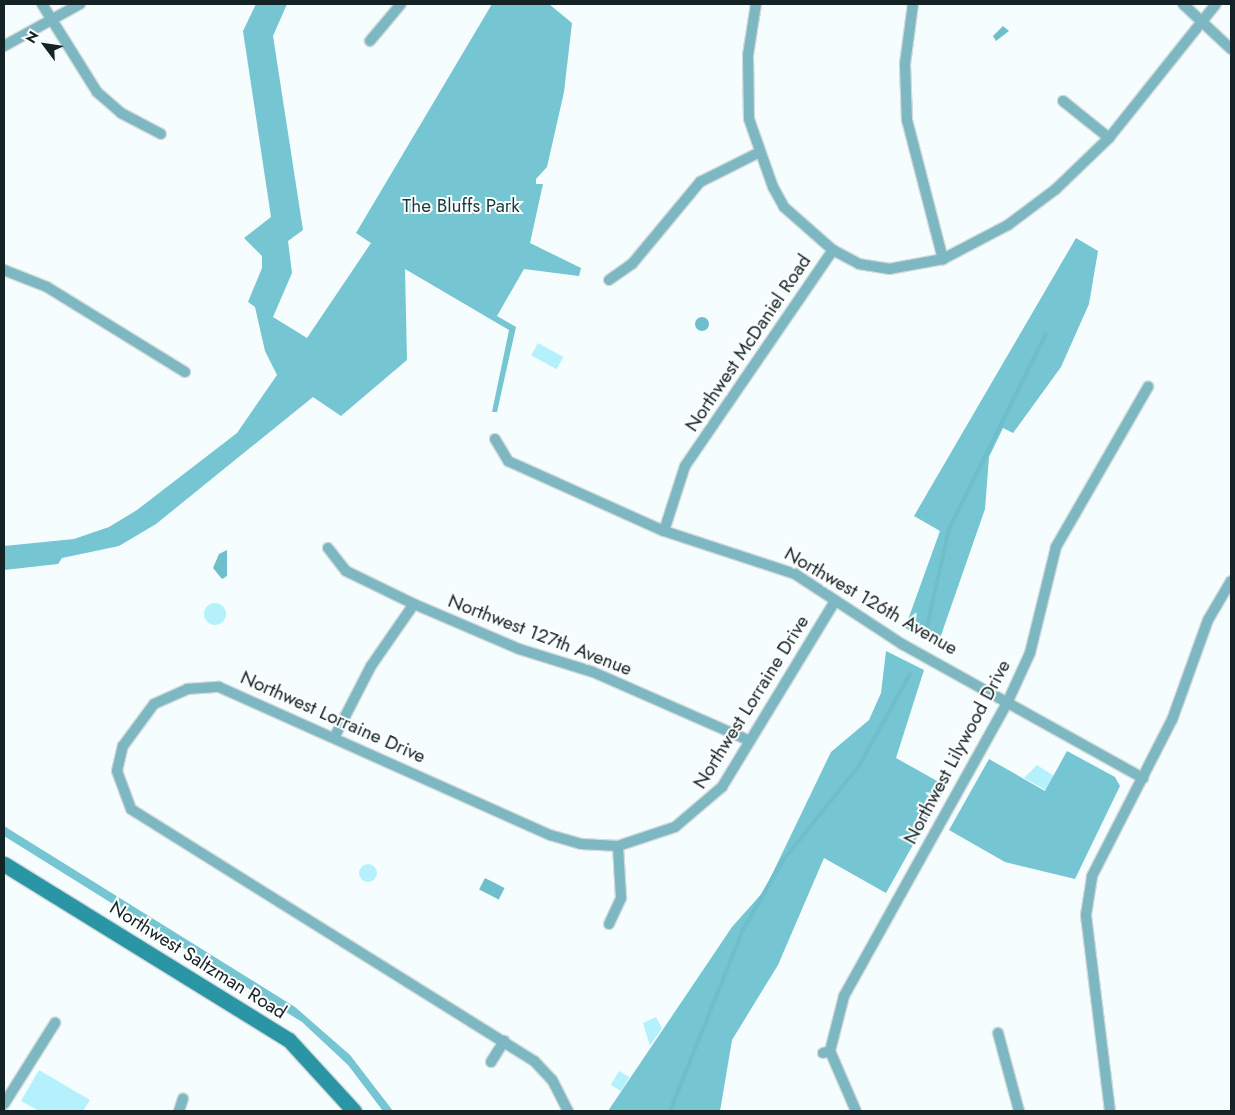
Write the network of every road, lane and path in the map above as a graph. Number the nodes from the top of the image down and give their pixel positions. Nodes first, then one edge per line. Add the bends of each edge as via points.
1 (42, 4) edge
2 (80, 4) edge
3 (401, 4) edge
4 (756, 4) edge
5 (913, 4) edge
6 (1183, 4) edge
7 (1216, 4) edge
8 (1201, 19) junction
9 (52, 22) junction
10 (370, 41) dead end
11 (4, 46) edge
12 (1231, 49) edge
13 (1063, 101) dead end
14 (161, 134) dead end
15 (1109, 138) junction
16 (758, 154) junction
17 (833, 250) junction
18 (944, 259) junction
19 (4, 270) edge
20 (609, 280) dead end
21 (185, 372) dead end
22 (1148, 387) dead end
23 (495, 439) dead end
24 (664, 531) junction
25 (328, 548) dead end
26 (1231, 581) edge
27 (835, 601) junction
28 (414, 604) junction
29 (1008, 701) junction
30 (335, 736) junction
31 (750, 741) junction
32 (1143, 778) junction
33 (618, 846) junction
34 (4, 864) edge
35 (609, 924) dead end
36 (55, 1023) dead end
37 (998, 1033) dead end
38 (504, 1041) junction
39 (491, 1062) dead end
40 (183, 1100) dead end
41 (4, 1104) edge
42 (179, 1111) edge
43 (354, 1111) edge
44 (568, 1111) edge
45 (856, 1111) edge
46 (1020, 1111) edge
47 (1110, 1111) edge

1 - 9 street
2 - 9 street
3 - 10 street
4 - 16 street via 747,90
5 - 18 street via 905,64 907,120
6 - 8 street
7 - 8 street, Northwest McDaniel Road
8 - 12 street
8 - 15 street, Northwest McDaniel Road
9 - 11 street
9 - 14 street via 97,92 121,113
13 - 15 street
15 - 18 street, Northwest McDaniel Road via 1033,207
16 - 17 street via 784,207
16 - 20 street via 700,182 632,264
17 - 18 street, Northwest McDaniel Road via 859,264 889,269
17 - 24 street, Northwest McDaniel Road via 685,466
19 - 21 street via 47,287
22 - 29 street, Northwest Lilywood Drive via 1056,547 1030,652
23 - 24 street, Northwest 126th Avenue via 508,461
24 - 27 street, Northwest 126th Avenue via 770,563
25 - 28 street, Northwest 127th Avenue via 346,571
26 - 32 street via 1208,620 1172,720
27 - 29 street, Northwest 126th Avenue via 902,644
27 - 31 street, Northwest Lorraine Drive
28 - 30 street via 371,666
28 - 31 street, Northwest 127th Avenue via 519,649 593,672
29 - 32 street, Northwest 126th Avenue
29 - 45 street, Northwest Lilywood Drive via 844,996 827,1052
30 - 33 street, Northwest Lorraine Drive via 550,835 581,844
30 - 38 street, Northwest Lorraine Drive via 234,691 187,689 154,704 140,718 118,759 119,786 131,809
31 - 33 street, Northwest Lorraine Drive via 722,787 704,807 675,827
32 - 47 street via 1102,852 1086,915
33 - 35 street via 621,898
34 - 43 main road, Northwest Saltzman Road via 289,1040
36 - 41 street
37 - 46 street
38 - 39 street
38 - 44 street, Northwest Lorraine Drive via 552,1080
40 - 42 street

